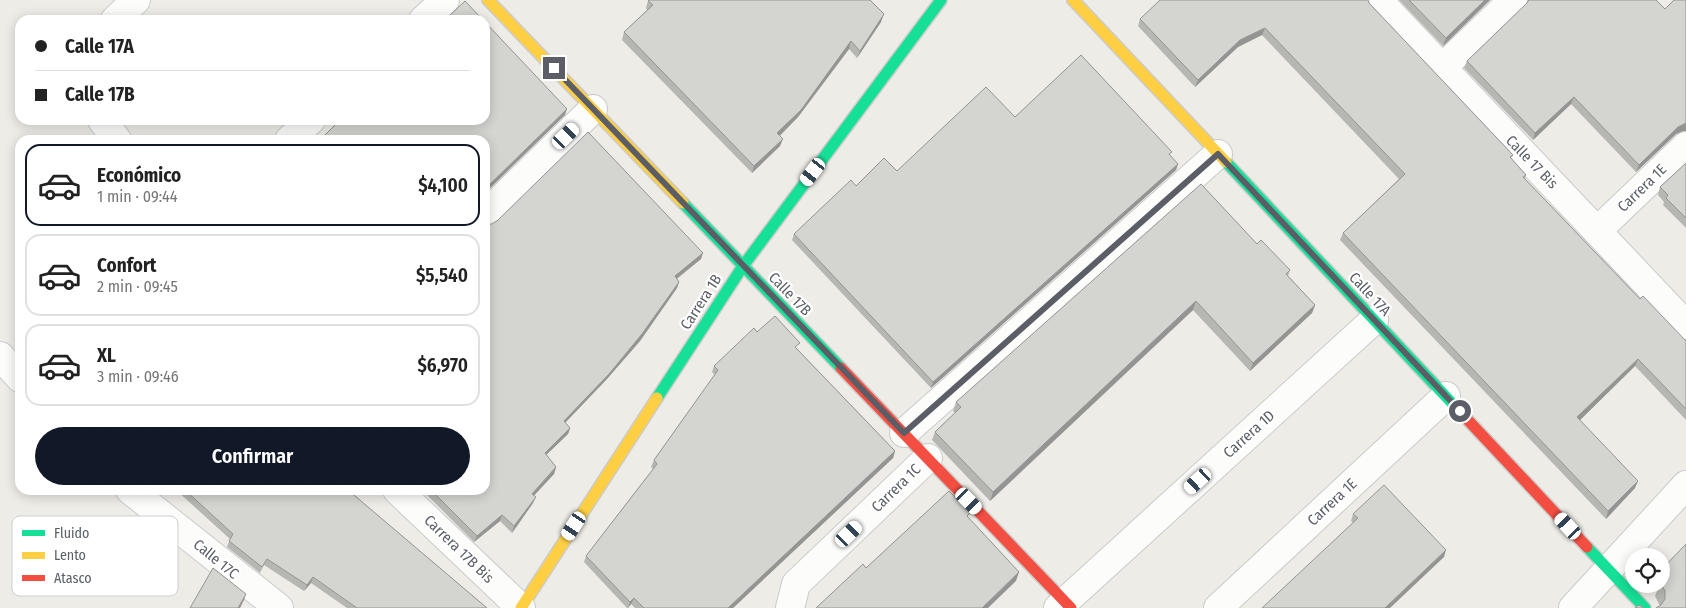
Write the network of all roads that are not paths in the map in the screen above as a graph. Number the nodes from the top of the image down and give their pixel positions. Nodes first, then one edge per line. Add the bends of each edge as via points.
1 (136, 0) edge
2 (445, 0) edge
3 (488, 0) edge
4 (941, 0) edge
5 (1073, 0) edge
6 (1378, 0) edge
7 (1513, 0) edge
8 (120, 15) edge
9 (428, 15) edge
10 (1442, 68) junction
11 (593, 110) junction
12 (305, 125) edge
13 (294, 135) edge
14 (1686, 146) edge
15 (1218, 154) junction
16 (490, 210) edge
17 (1597, 231) junction
18 (743, 266) junction
19 (1374, 320) junction
20 (1686, 325) edge
21 (0, 356) edge
22 (15, 372) edge
23 (1446, 396) junction
24 (904, 433) junction
25 (928, 458) junction
26 (1686, 485) edge
27 (136, 495) edge
28 (402, 495) edge
29 (163, 516) edge
30 (178, 528) edge
31 (1609, 570) junction
32 (1065, 606) edge
33 (279, 608) edge
34 (521, 608) edge
35 (790, 608) edge
36 (1218, 608) edge
37 (1572, 608) edge
38 (1645, 608) edge

1 - 8 street
2 - 9 street
3 - 11 street, Calle 17B
4 - 18 street, Carrera 1B
5 - 15 street, Calle 17A
6 - 10 street, Calle 17 Bis
7 - 10 street
10 - 17 street, Calle 17 Bis
11 - 16 street
11 - 18 street, Calle 17B
12 - 13 street
14 - 17 street, Carrera 1E
15 - 19 street, Calle 17A
15 - 24 street
17 - 20 street, Calle 17 Bis
18 - 24 street, Calle 17B
18 - 34 street, Carrera 1B
19 - 23 street, Calle 17A
19 - 32 street, Carrera 1D
21 - 22 street
23 - 31 street, Calle 17A
23 - 36 street, Carrera 1E
24 - 25 street, Calle 17B
25 - 32 street, Calle 17B
25 - 35 street, Carrera 1C via 796,584
26 - 31 street
27 - 29 street, Calle 17C
28 - 34 street, Carrera 17B Bis
30 - 33 street, Calle 17C
31 - 37 street
31 - 38 street, Calle 17A

